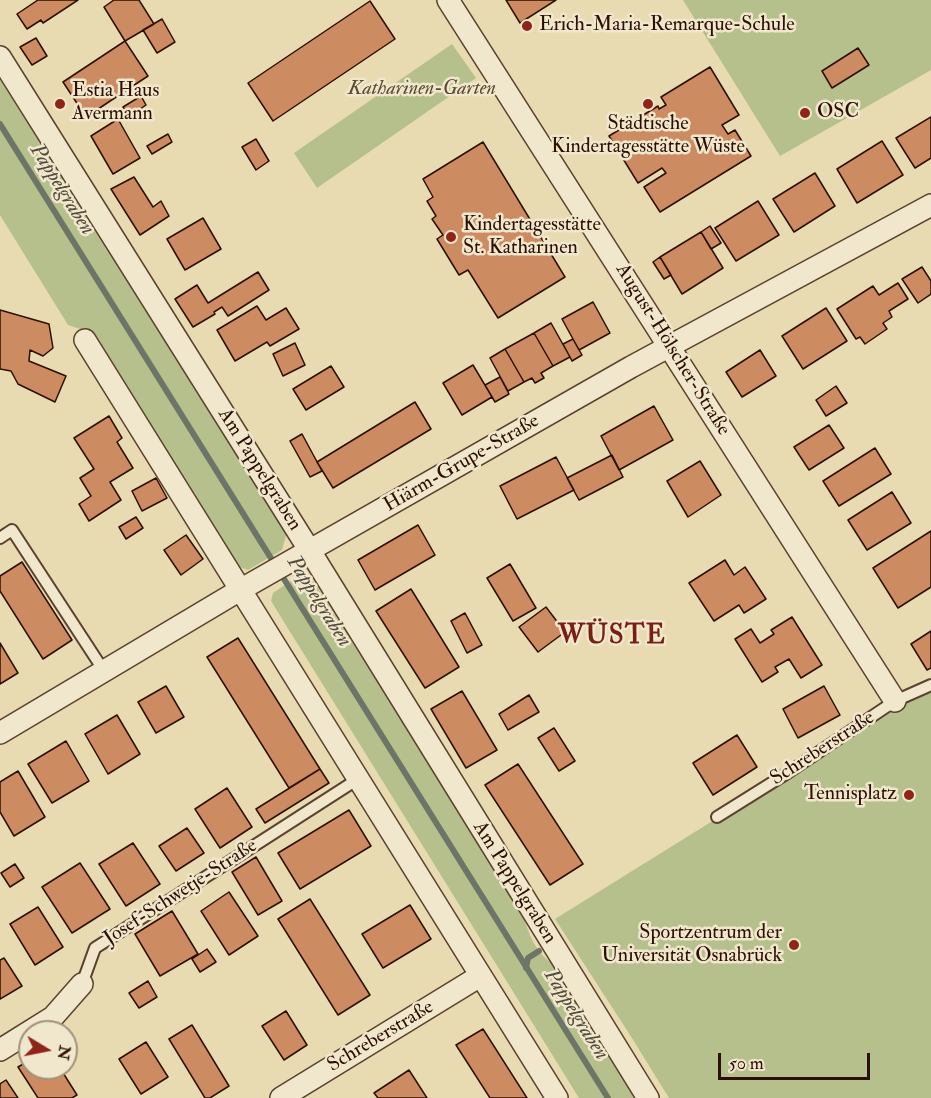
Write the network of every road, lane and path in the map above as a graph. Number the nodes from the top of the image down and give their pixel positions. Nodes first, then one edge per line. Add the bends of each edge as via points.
1 (448, 0) edge
2 (0, 57) edge
3 (931, 205) edge
4 (85, 340) dead end
5 (670, 347) junction
6 (0, 538) edge
7 (304, 555) junction
8 (240, 590) junction
9 (104, 671) junction
10 (931, 685) edge
11 (895, 701) junction
12 (0, 733) edge
13 (358, 779) junction
14 (717, 817) dead end
15 (480, 976) junction
16 (82, 984) joint
17 (0, 1050) edge
18 (281, 1098) edge
19 (557, 1098) edge
20 (648, 1098) edge

1 - 5 street, August-Hölscher-Straße
2 - 7 street, Am Pappelgraben
3 - 5 street, Hiärm-Grupe-Straße
4 - 8 street
5 - 7 street, Hiärm-Grupe-Straße
5 - 11 street, August-Hölscher-Straße
6 - 9 lane via 12,530
7 - 8 street, Hiärm-Grupe-Straße
7 - 20 street, Am Pappelgraben
8 - 9 street, Hiärm-Grupe-Straße
8 - 13 street
9 - 12 street, Hiärm-Grupe-Straße
10 - 11 lane, Schreberstraße
11 - 14 lane, Schreberstraße
13 - 15 street
13 - 16 lane, Josef-Schwetje-Straße via 95,948
15 - 18 street, Schreberstraße
15 - 19 street
16 - 17 street, Josef-Schwetje-Straße via 53,1017

